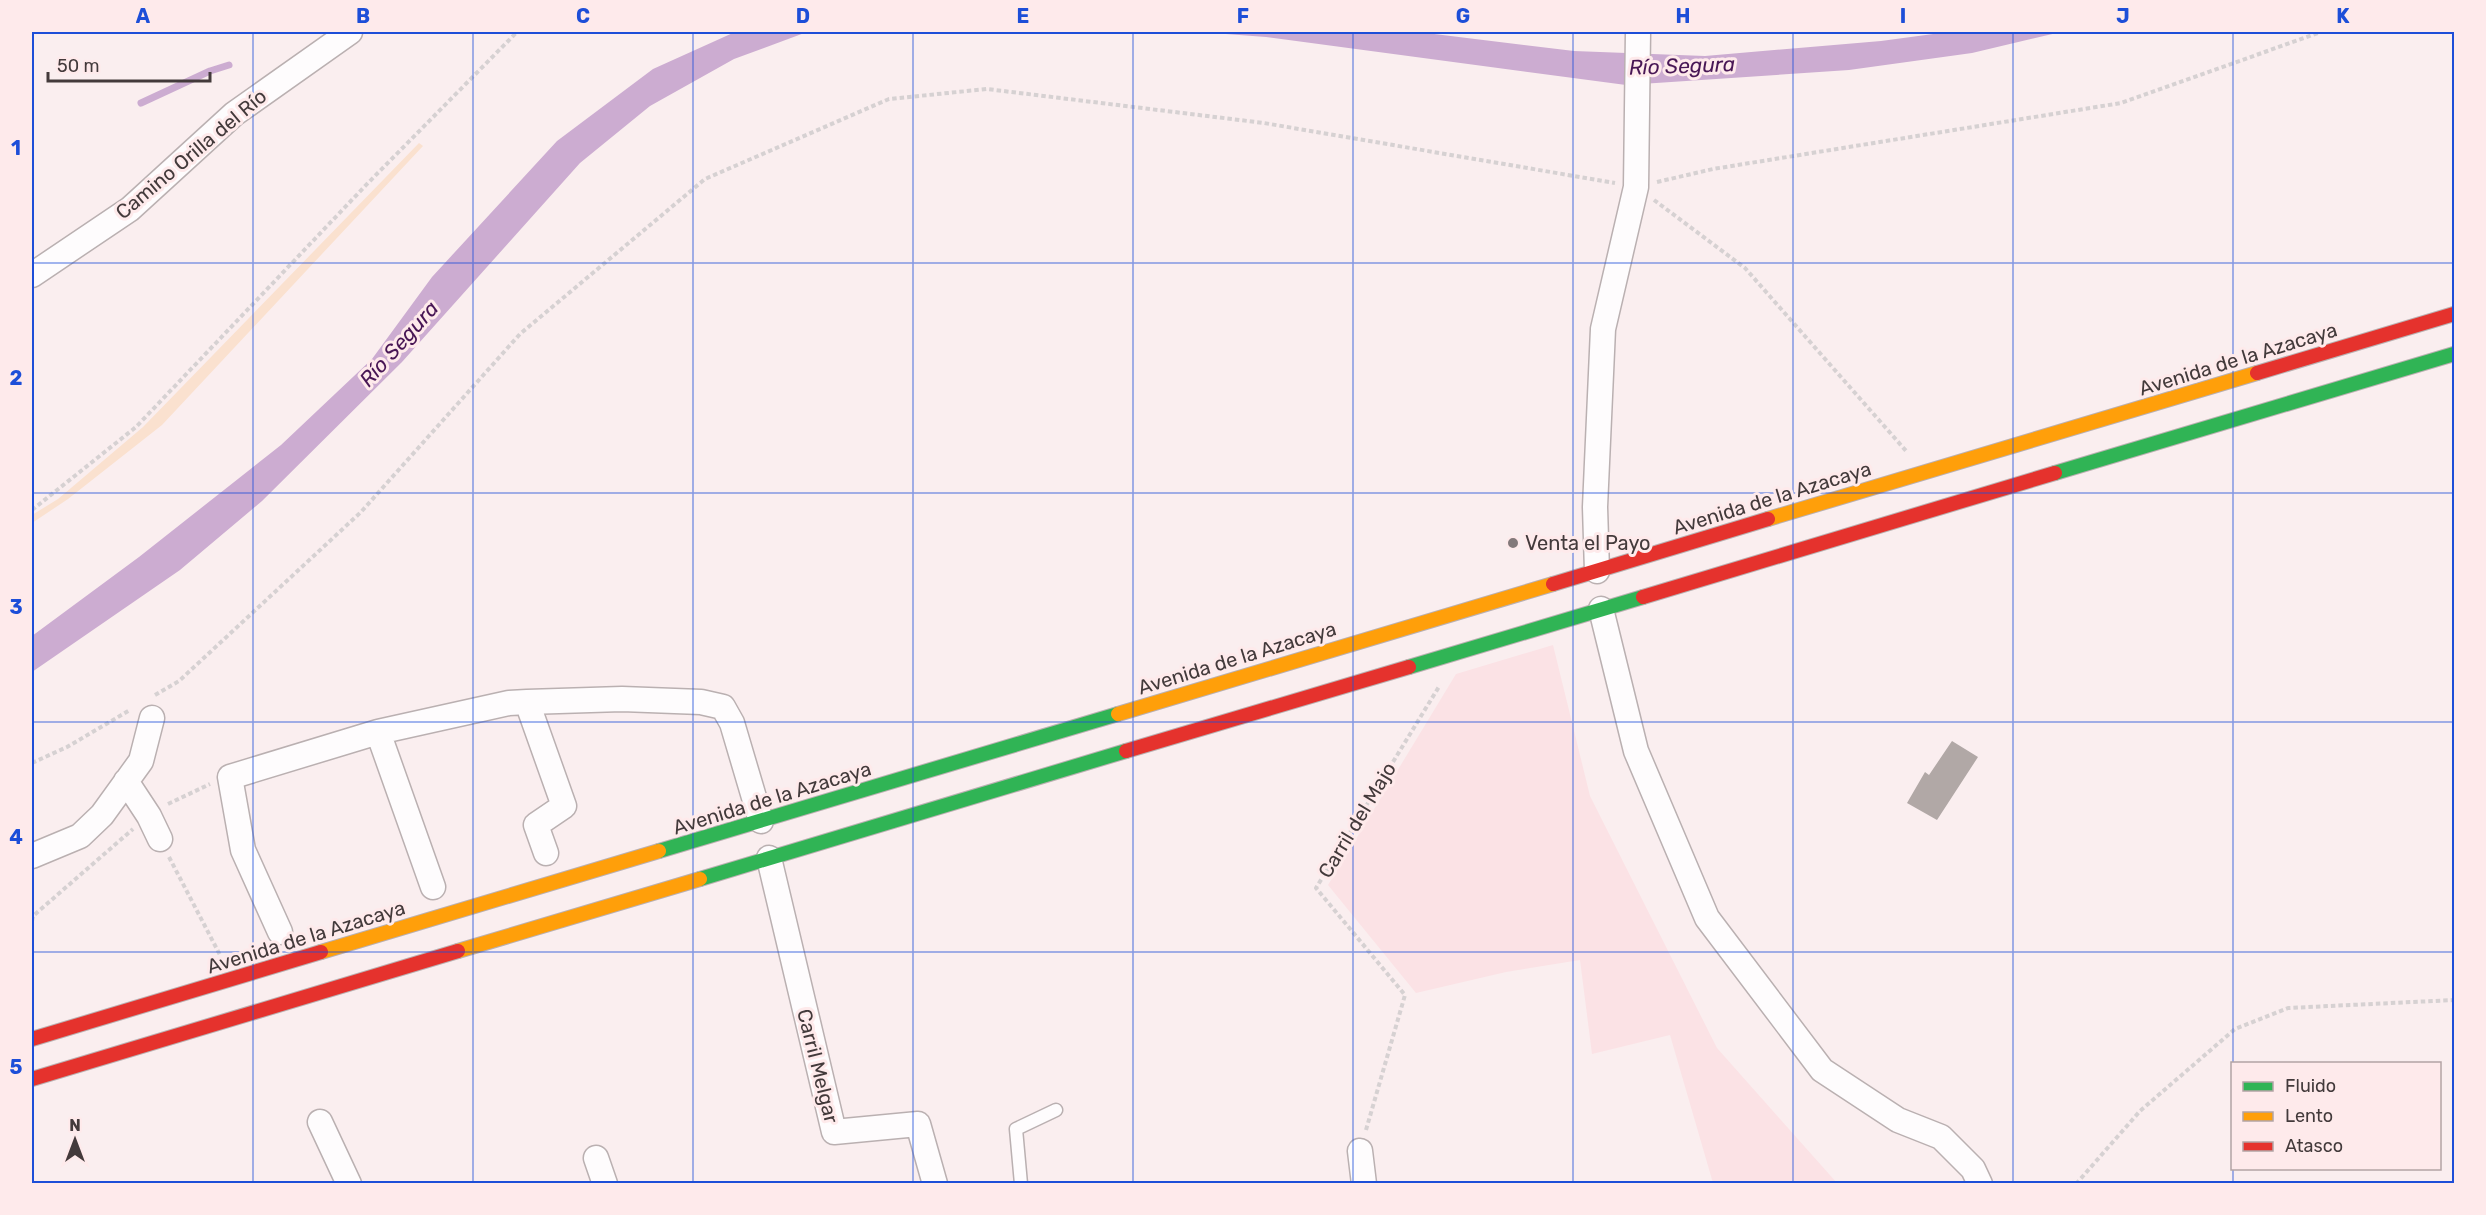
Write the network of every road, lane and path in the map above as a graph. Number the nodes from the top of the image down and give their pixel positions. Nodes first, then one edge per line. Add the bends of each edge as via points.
1 (350, 32) edge
2 (518, 32) edge
3 (1638, 32) edge
4 (2321, 32) edge
5 (1636, 187) junction
6 (32, 275) edge
7 (2454, 314) edge
8 (2454, 354) edge
9 (1925, 473) junction
10 (32, 510) edge
11 (1597, 571) junction
12 (1601, 609) junction
13 (1443, 681) dead end
14 (527, 702) junction
15 (146, 707) junction
16 (378, 732) junction
17 (32, 763) edge
18 (230, 777) junction
19 (126, 781) junction
20 (149, 816) junction
21 (761, 821) junction
22 (160, 839) joint
23 (546, 853) dead end
24 (32, 855) edge
25 (769, 858) junction
26 (433, 886) dead end
27 (32, 921) edge
28 (280, 932) dead end
29 (232, 979) junction
30 (2454, 1000) edge
31 (32, 1039) edge
32 (32, 1078) edge
33 (1056, 1110) dead end
34 (320, 1122) dead end
35 (1360, 1151) joint
36 (596, 1158) dead end
37 (349, 1184) edge
38 (605, 1184) edge
39 (935, 1184) edge
40 (1021, 1184) edge
41 (1364, 1184) edge
42 (1980, 1184) edge
43 (2076, 1184) edge

1 - 6 street, Camino Orilla del Río via 234,114 130,208
2 - 10 path via 136,427
3 - 5 street
4 - 5 path via 2121,103 1713,169
5 - 9 path via 1745,268
5 - 11 street via 1603,329 1595,507
5 - 15 path via 1264,123 987,89 889,99 705,179 520,334 362,512
7 - 9 main road, Avenida de la Azacaya
8 - 12 main road
9 - 11 main road, Avenida de la Azacaya
11 - 21 main road, Avenida de la Azacaya
12 - 25 main road
12 - 42 street via 1636,751 1707,918 1822,1070 1898,1120 1941,1137 1973,1169
13 - 35 path, Carril del Majo via 1316,888 1405,995
14 - 16 street
14 - 21 street via 622,699 701,702 723,707 732,723
14 - 23 street via 564,806 536,825
15 - 17 path
15 - 19 street via 141,761
16 - 18 street
16 - 26 street
18 - 20 path via 196,789
18 - 28 street via 243,850
19 - 20 street
19 - 24 street via 102,815 80,836
20 - 22 street
20 - 27 path via 33,916
21 - 29 main road, Avenida de la Azacaya
22 - 29 path
25 - 32 main road
25 - 39 street, Carril Melgar via 834,1132 918,1124
29 - 31 main road, Avenida de la Azacaya
30 - 43 path via 2288,1008 2235,1029 2140,1111
33 - 40 lane via 1016,1129
34 - 37 street
35 - 41 street
36 - 38 street

